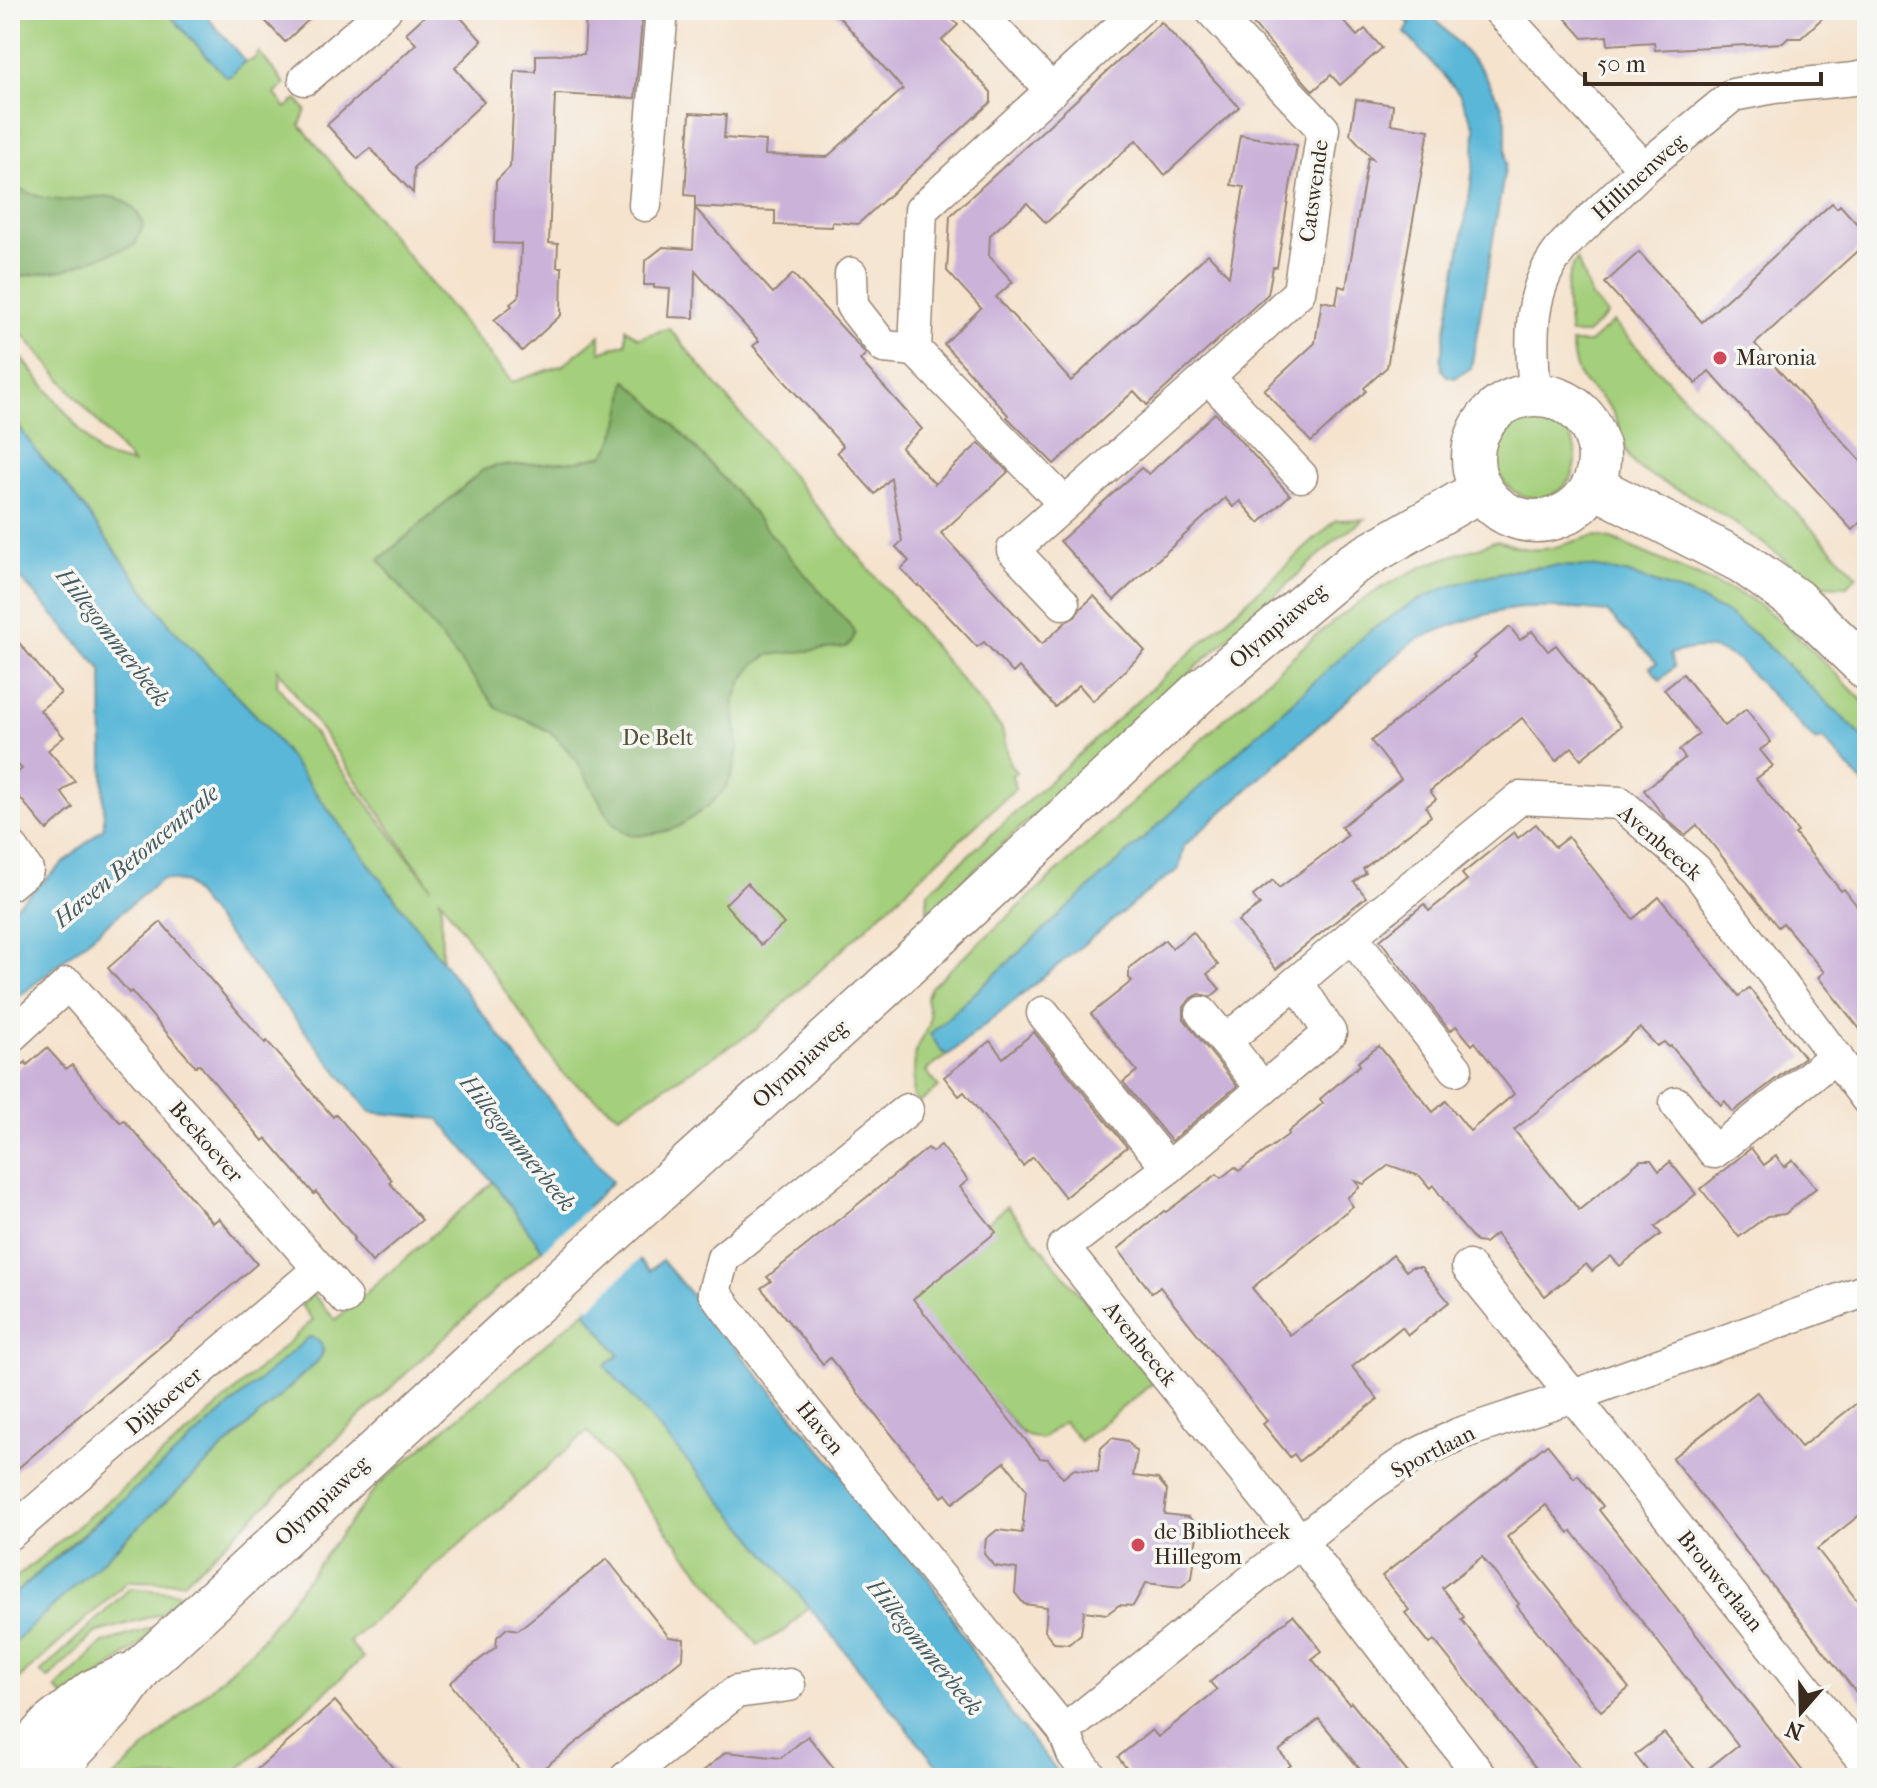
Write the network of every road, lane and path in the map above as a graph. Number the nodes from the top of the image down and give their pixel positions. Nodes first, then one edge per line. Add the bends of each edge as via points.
1 (385, 10) edge
2 (662, 10) edge
3 (977, 10) edge
4 (1139, 10) edge
5 (1211, 10) edge
6 (1499, 10) edge
7 (1867, 76) edge
8 (305, 79) dead end
9 (1052, 91) junction
10 (1644, 168) junction
11 (645, 205) dead end
12 (851, 274) dead end
13 (915, 350) junction
14 (1208, 377) junction
15 (1535, 395) junction
16 (1301, 476) dead end
17 (1593, 486) junction
18 (1481, 490) junction
19 (1064, 503) junction
20 (1063, 603) dead end
21 (1867, 669) edge
22 (1351, 936) junction
23 (1297, 982) junction
24 (1043, 1013) dead end
25 (1202, 1013) dead end
26 (10, 1037) edge
27 (1225, 1041) junction
28 (1836, 1056) junction
29 (1456, 1069) dead end
30 (1863, 1085) edge
31 (1263, 1089) junction
32 (1676, 1103) dead end
33 (907, 1110) dead end
34 (1168, 1168) junction
35 (1468, 1267) dead end
36 (319, 1269) junction
37 (1867, 1290) edge
38 (345, 1298) dead end
39 (1573, 1396) junction
40 (10, 1533) edge
41 (1301, 1542) junction
42 (789, 1685) dead end
43 (1064, 1731) junction
44 (1864, 1755) edge
45 (29, 1767) edge
46 (626, 1778) edge
47 (1092, 1778) edge
48 (1482, 1778) edge

1 - 8 street
2 - 11 street
3 - 9 street
4 - 9 street
5 - 14 street, Catswende via 1323,129 1299,292
6 - 10 street
7 - 10 street, Hillinenweg via 1733,95
9 - 13 street via 921,210
10 - 15 street, Hillinenweg via 1566,243 1544,275 1536,295
12 - 13 street via 852,306 884,347
13 - 19 street
14 - 16 street
14 - 19 street, Catswende
15 - 17 main road via 1566,403 1589,425 1599,455
15 - 18 main road via 1499,407 1480,427 1473,464
17 - 18 main road via 1570,512 1538,521 1505,514
17 - 21 main road via 1742,562 1796,600
18 - 45 main road, Olympiaweg via 1351,565 1197,694 142,1667 92,1691 50,1725
19 - 20 street, Catswende via 1013,550
22 - 23 street, Avenbeeck
22 - 28 street, Avenbeeck via 1520,798 1620,803 1696,870
22 - 29 street
23 - 27 street, Avenbeeck
23 - 31 street, Avenbeeck via 1330,1033
24 - 34 street
25 - 27 street
26 - 36 street, Beekoever via 68,984
27 - 31 street
28 - 30 street, Avenbeeck
28 - 32 street via 1714,1152
31 - 34 street, Avenbeeck
33 - 43 street, Haven via 723,1258 714,1292
34 - 41 street, Avenbeeck via 1063,1248
35 - 39 street
36 - 38 street, Beekoever
36 - 40 street, Dijkoever
37 - 39 street, Sportlaan
39 - 41 street, Sportlaan via 1459,1434 1412,1457
39 - 44 street, Brouwerlaan
41 - 43 street, Sportlaan
41 - 48 street
42 - 46 street via 736,1692
43 - 47 street, Haven via 1073,1754

